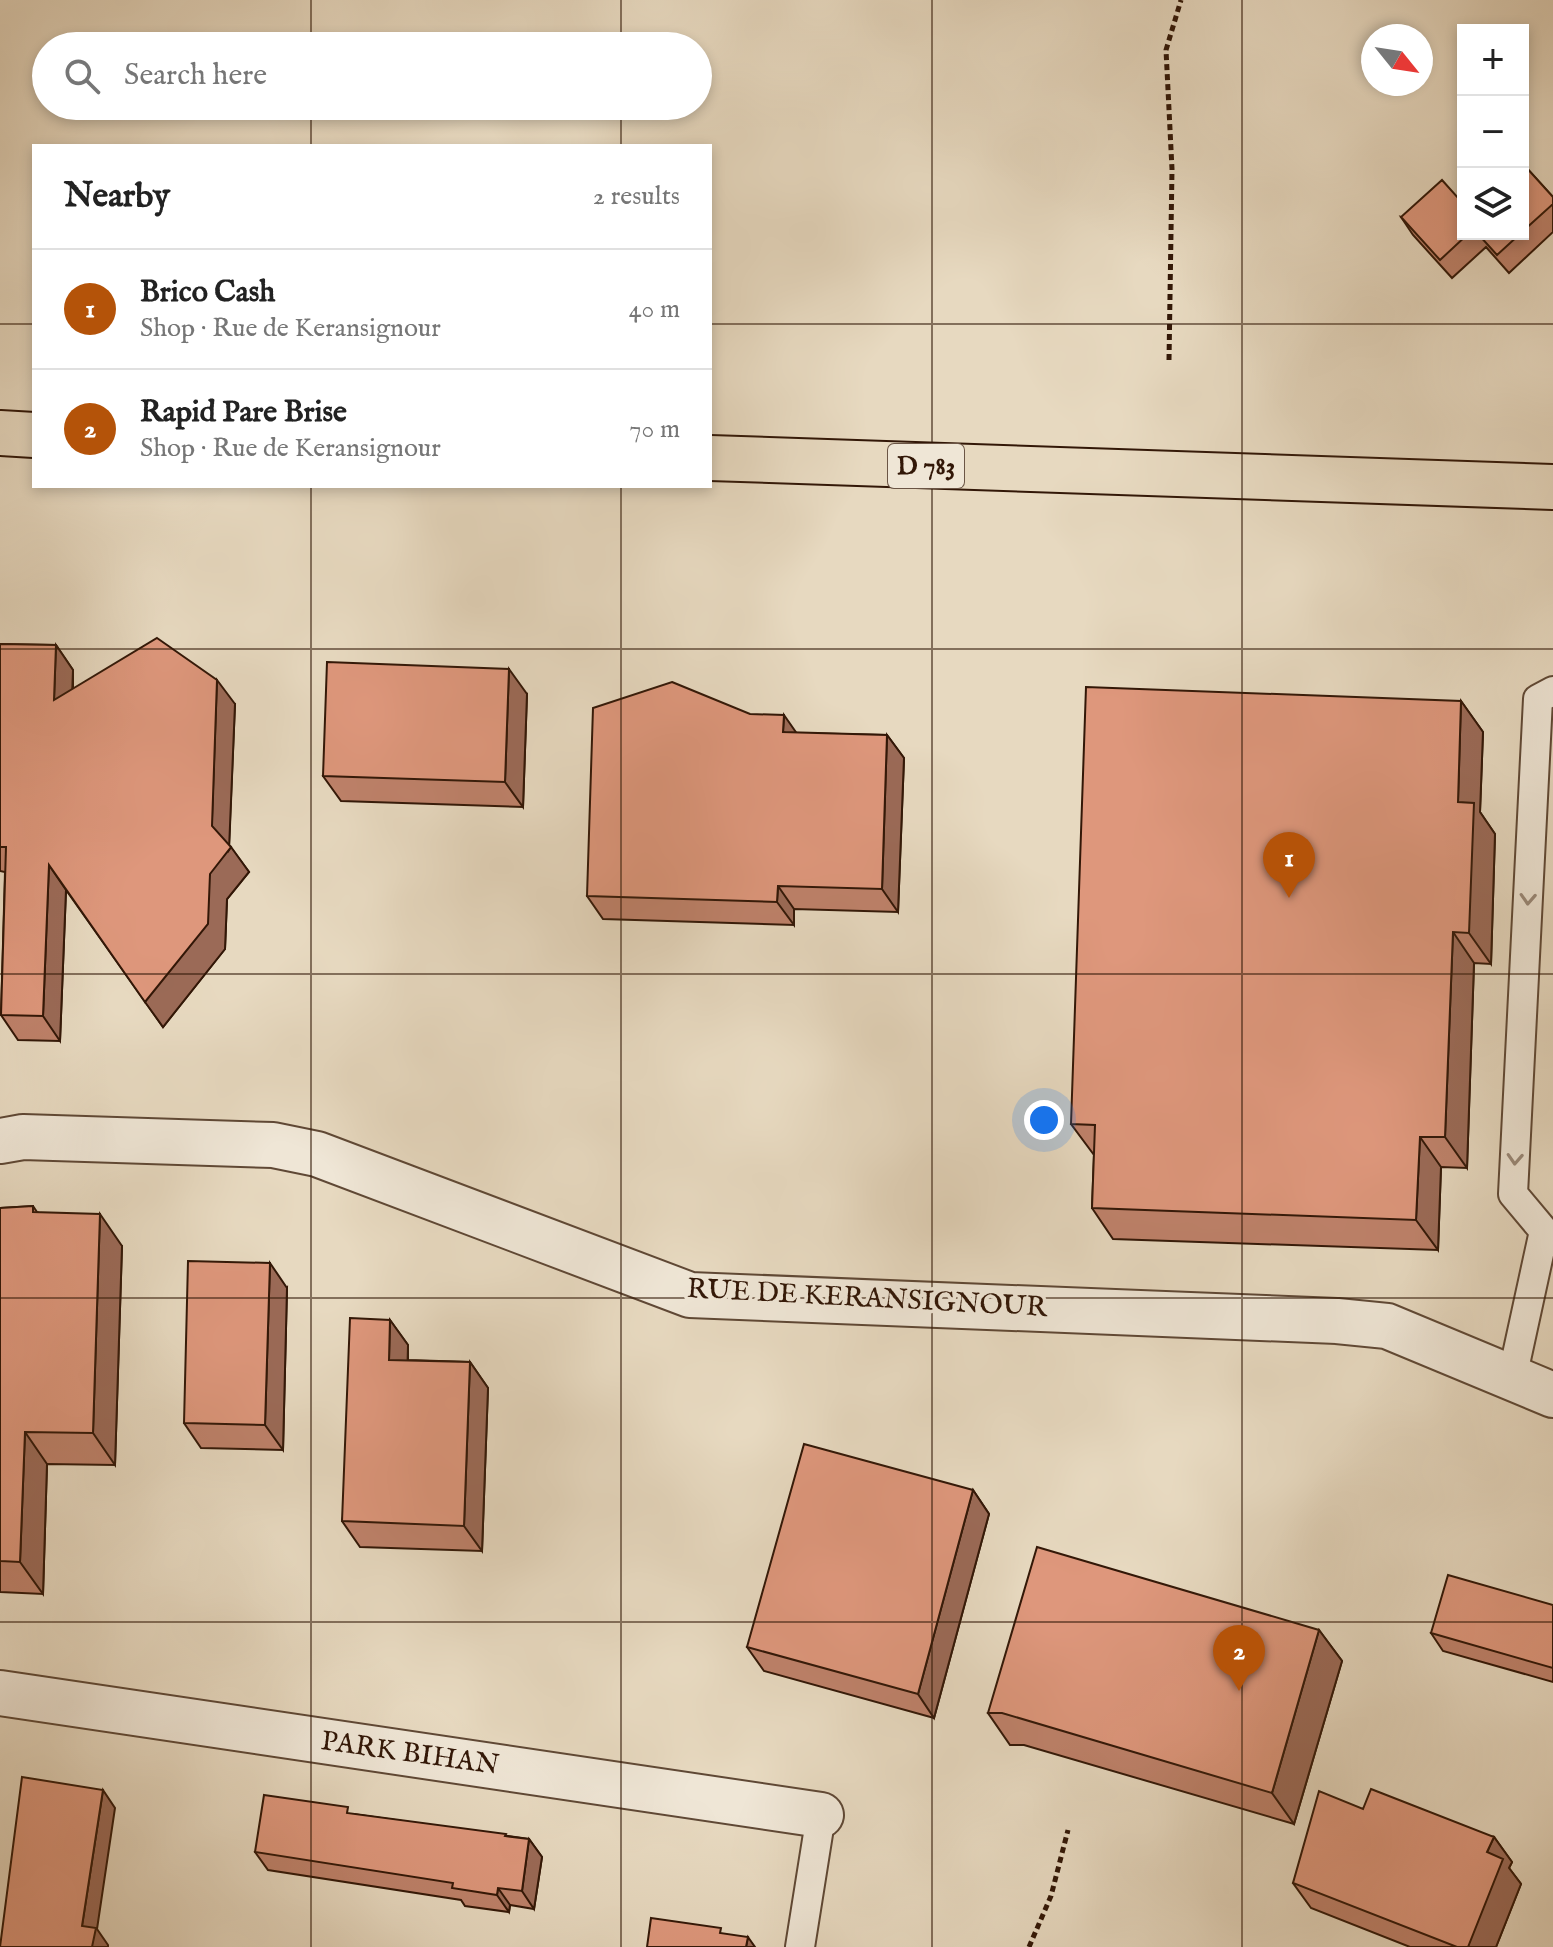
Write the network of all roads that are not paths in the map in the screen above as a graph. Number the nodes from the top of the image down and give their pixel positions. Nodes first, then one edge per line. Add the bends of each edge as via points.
1 (0, 433) edge
2 (32, 435) edge
3 (712, 458) edge
4 (1553, 487) edge
5 (1553, 691) edge
6 (0, 1141) edge
7 (1549, 1231) edge
8 (1512, 1378) junction
9 (1553, 1395) edge
10 (0, 1693) edge
11 (821, 1815) joint
12 (800, 1947) edge

1 - 2 main road
3 - 4 main road, D 783
5 -> 7 lane via 1538,699 1513,1194
6 - 8 street, RUE DE KERANSIGNOUR via 23,1137 273,1145 317,1154 690,1295 1387,1326
7 - 8 lane
8 - 9 street, RUE DE KERANSIGNOUR
10 - 11 street, PARK BIHAN
11 - 12 lane

